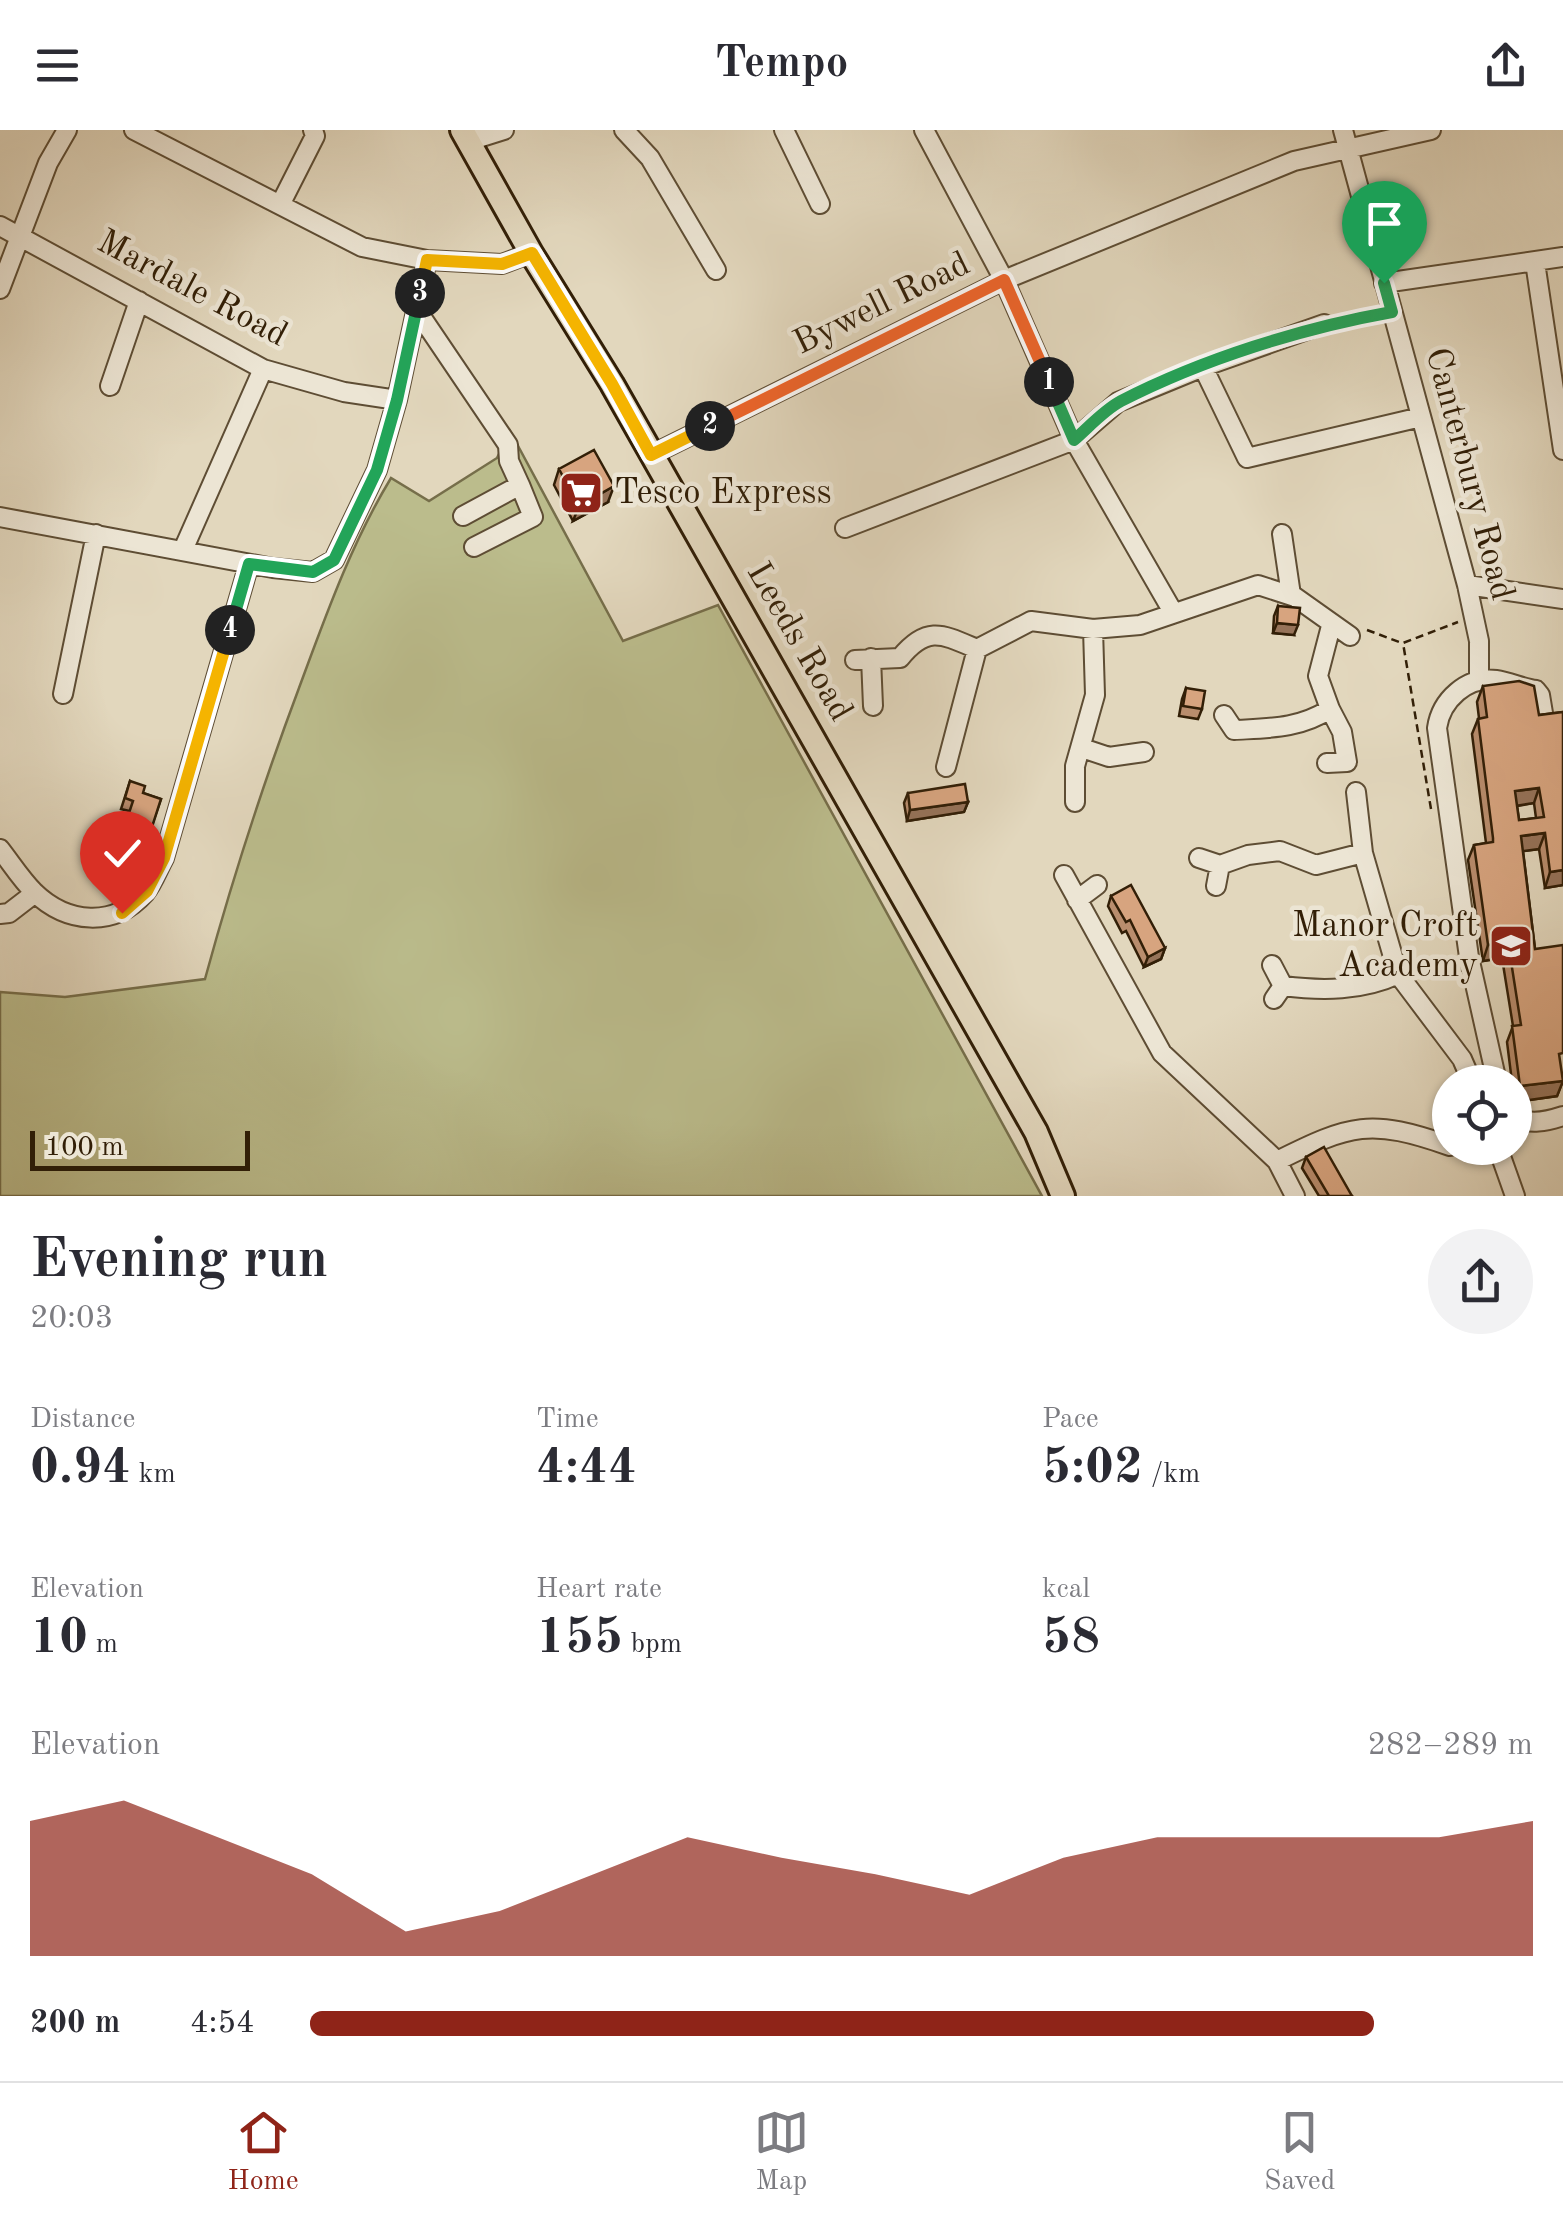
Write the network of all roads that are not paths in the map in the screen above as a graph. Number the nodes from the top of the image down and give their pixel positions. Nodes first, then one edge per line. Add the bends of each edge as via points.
1 (66, 130) edge
2 (134, 130) edge
3 (313, 130) edge
4 (504, 130) edge
5 (624, 130) edge
6 (784, 130) edge
7 (924, 130) edge
8 (1342, 130) edge
9 (1431, 130) edge
10 (466, 136) edge
11 (1348, 149) junction
12 (820, 204) dead end
13 (280, 205) junction
14 (0, 226) edge
15 (21, 234) junction
16 (532, 253) junction
17 (1563, 257) edge
18 (427, 260) junction
19 (1534, 262) junction
20 (716, 270) dead end
21 (1004, 280) junction
22 (1384, 283) junction
23 (0, 289) edge
24 (139, 301) junction
25 (416, 309) junction
26 (1324, 324) road end
27 (1203, 367) junction
28 (263, 369) junction
29 (110, 386) dead end
30 (1560, 397) edge
31 (397, 400) junction
32 (1421, 417) junction
33 (1074, 440) junction
34 (1563, 450) edge
35 (651, 455) junction
36 (520, 485) junction
37 (0, 516) edge
38 (463, 516) dead end
39 (845, 528) dead end
40 (96, 534) junction
41 (1282, 534) dead end
42 (474, 547) dead end
43 (183, 550) junction
44 (249, 564) junction
45 (1466, 585) junction
46 (1291, 595) junction
47 (1563, 599) edge
48 (1173, 612) junction
49 (1331, 626) junction
50 (1093, 629) junction
51 (1350, 636) road end
52 (977, 648) junction
53 (1479, 680) junction
54 (63, 694) dead end
55 (873, 706) dead end
56 (1330, 709) junction
57 (1544, 719) edge
58 (1228, 731) dead end
59 (1144, 752) dead end
60 (1078, 757) junction
61 (1327, 763) dead end
62 (946, 767) dead end
63 (1356, 792) dead end
64 (1074, 802) dead end
65 (0, 848) edge
66 (1364, 854) junction
67 (1199, 858) dead end
68 (1220, 865) junction
69 (1064, 875) dead end
70 (1097, 885) dead end
71 (1216, 886) dead end
72 (35, 893) junction
73 (1077, 900) junction
74 (0, 914) edge
75 (1272, 965) dead end
76 (1398, 974) junction
77 (1465, 1065) edge
78 (1494, 1065) edge
79 (1563, 1116) edge
80 (1532, 1121) edge
81 (1432, 1140) edge
82 (1277, 1162) junction
83 (1504, 1165) edge
84 (1063, 1196) edge
85 (1295, 1196) edge
86 (1515, 1196) edge

1 - 15 street
2 - 13 street
3 - 13 street via 316,136
4 - 10 street
5 - 20 street via 650,158
6 - 12 street
7 - 21 street
8 - 11 street, Canterbury Road
9 - 11 street, Bywell Road
10 - 16 main road, Leeds Road
11 - 21 street, Bywell Road via 1294,160
11 - 22 street, Canterbury Road
13 - 18 street via 362,247
14 - 15 street, Mardale Road
15 - 23 street
15 - 24 street, Mardale Road
16 - 18 street via 502,264
16 - 35 main road, Leeds Road
17 - 19 street
18 - 25 street
19 - 22 street
19 - 30 street
21 - 33 street
21 - 35 street, Bywell Road
22 - 32 street, Canterbury Road
24 - 28 street, Mardale Road
24 - 29 street
25 - 31 street
25 - 36 street via 508,445
26 - 27 street
27 - 32 street via 1247,458
27 - 33 street via 1118,402
28 - 31 street, Mardale Road
28 - 43 street
30 - 34 street
31 - 44 street via 377,470 334,560 313,572
32 - 45 street, Canterbury Road
33 - 39 street
33 - 48 street
35 - 84 main road, Leeds Road via 1036,1132
36 - 38 street
36 - 42 street via 533,517
37 - 40 street
40 - 43 street
40 - 54 street
41 - 46 street
43 - 44 street
44 - 72 street via 164,858 147,891 122,913 94,919 62,911
45 - 47 street
45 - 53 street, Canterbury Road via 1479,641
46 - 48 street via 1258,585
46 - 49 street
48 - 50 street via 1140,625
49 - 51 street
49 - 56 street via 1318,676
50 - 52 street via 1031,621
50 - 60 street via 1095,695
52 - 55 street via 942,634 914,640 900,658 863,659
52 - 62 street
53 - 57 street via 1536,690
53 - 78 street via 1449,700 1439,716 1438,739 1469,956
56 - 58 street via 1288,728
56 - 61 street via 1347,762
59 - 60 street
60 - 64 street
63 - 66 street
65 - 72 street
66 - 68 street via 1316,865 1280,851
66 - 76 street
67 - 68 street
68 - 71 street
69 - 73 street
70 - 73 street
72 - 74 street
73 - 82 street via 1162,1053
75 - 76 street via 1279,993 1375,985
76 - 77 street
79 - 80 street
81 - 82 street via 1366,1128 1327,1136
82 - 85 street
83 - 86 street

